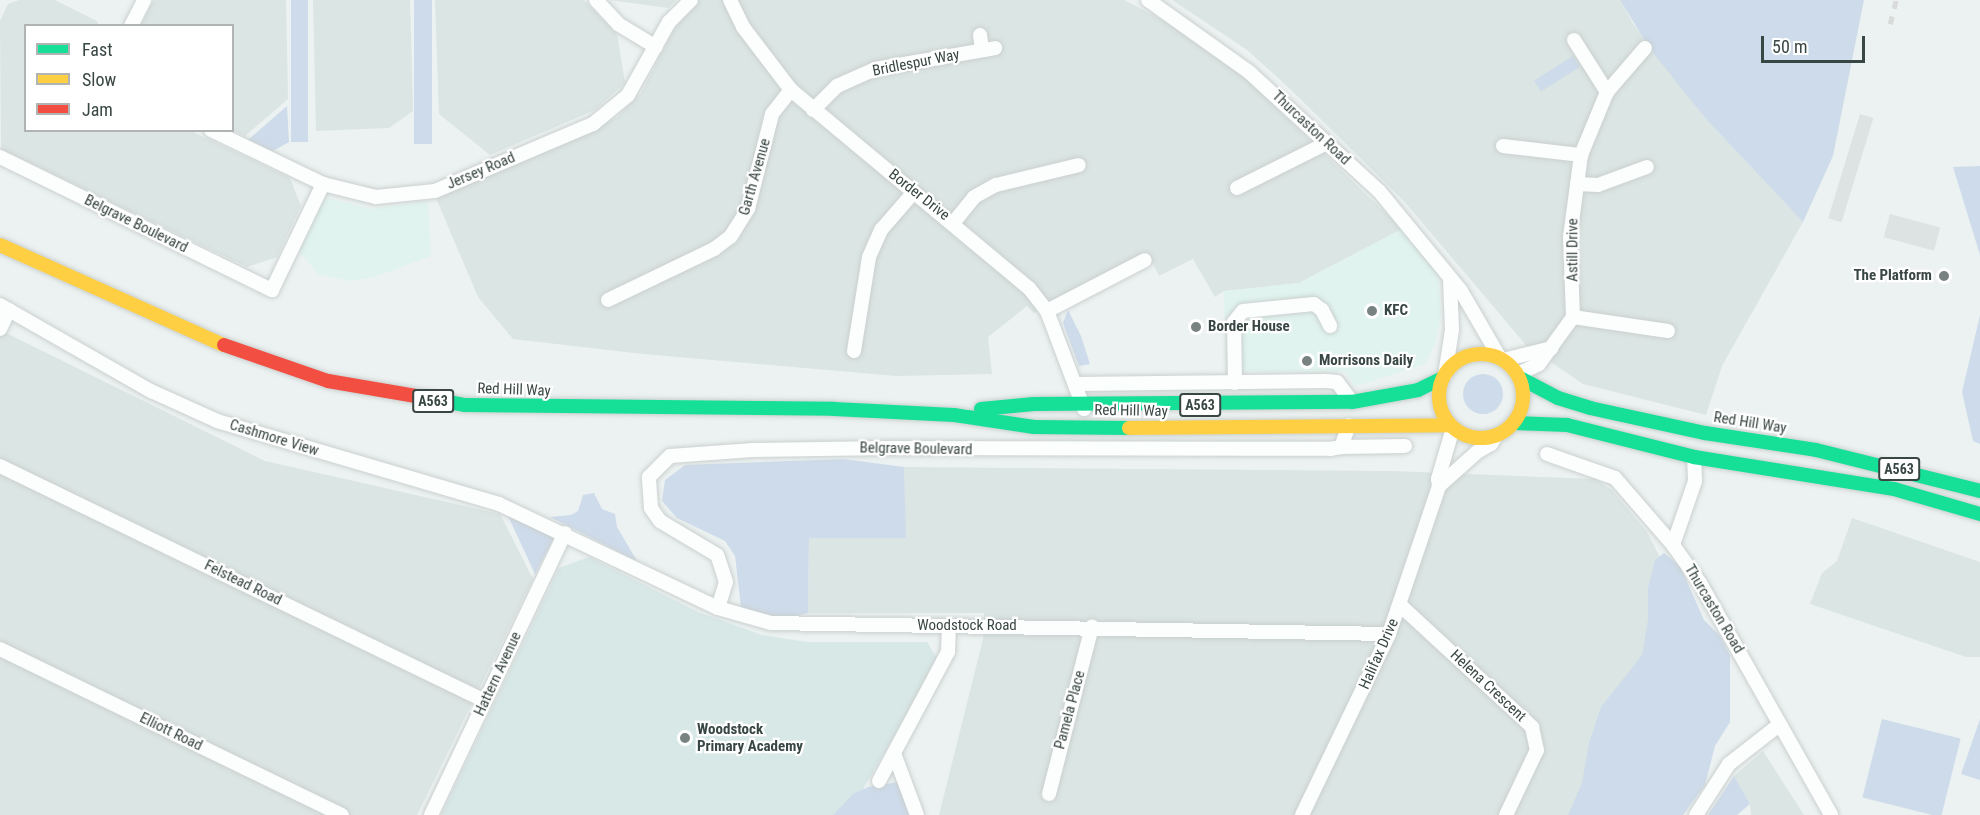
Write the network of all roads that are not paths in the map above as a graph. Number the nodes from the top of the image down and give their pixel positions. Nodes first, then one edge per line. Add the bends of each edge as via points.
1 (144, 0) edge
2 (596, 0) edge
3 (691, 0) edge
4 (730, 0) edge
5 (1148, 0) edge
6 (132, 24) edge
7 (980, 35) dead end
8 (1574, 40) dead end
9 (656, 47) junction
10 (1645, 48) dead end
11 (791, 90) junction
12 (1607, 92) junction
13 (813, 110) junction
14 (215, 132) edge
15 (1328, 143) junction
16 (1503, 146) dead end
17 (1581, 155) junction
18 (0, 157) edge
19 (1079, 165) dead end
20 (1647, 167) dead end
21 (323, 184) junction
22 (1577, 184) junction
23 (1237, 188) dead end
24 (913, 193) junction
25 (954, 222) junction
26 (0, 237) edge
27 (0, 245) edge
28 (28, 256) junction
29 (1145, 260) dead end
30 (1450, 280) junction
31 (608, 300) dead end
32 (5, 307) edge
33 (1047, 311) junction
34 (1574, 316) junction
35 (1330, 326) dead end
36 (0, 329) edge
37 (1668, 331) dead end
38 (1552, 348) junction
39 (854, 351) dead end
40 (1502, 359) junction
41 (1519, 376) junction
42 (1444, 377) junction
43 (1234, 383) junction
44 (1076, 384) junction
45 (1352, 402) junction
46 (1083, 406) junction
47 (954, 415) junction
48 (1514, 423) junction
49 (1349, 425) junction
50 (1452, 426) junction
51 (1089, 427) junction
52 (1495, 437) junction
53 (1405, 446) dead end
54 (1341, 447) junction
55 (1547, 454) dead end
56 (1694, 457) junction
57 (0, 466) edge
58 (1439, 486) junction
59 (1980, 491) edge
60 (1980, 514) edge
61 (565, 533) junction
62 (1673, 545) junction
63 (1400, 605) junction
64 (718, 608) junction
65 (949, 626) junction
66 (1092, 627) junction
67 (1389, 634) junction
68 (0, 649) edge
69 (485, 701) junction
70 (1779, 725) junction
71 (895, 756) junction
72 (879, 781) dead end
73 (1049, 794) dead end
74 (342, 815) edge
75 (431, 815) edge
76 (917, 815) edge
77 (1302, 815) edge
78 (1506, 815) edge
79 (1696, 815) edge
80 (1831, 815) edge

1 - 6 street
2 - 9 street via 618,24
3 - 9 street, Jersey Road via 678,10
4 - 11 street, Border Drive via 743,27
5 - 15 street, Thurcaston Road via 1249,72
7 - 13 street, Bridlespur Way via 989,49 856,75 837,86
8 - 12 street
9 - 21 street, Jersey Road via 628,95 611,112 593,124 465,179 435,191 397,198 352,194
10 - 12 street, Astill Drive
11 - 13 street, Border Drive
11 - 31 street, Garth Avenue via 772,114 748,209 731,236 714,249
12 - 17 street, Astill Drive
13 - 24 street, Border Drive
14 - 21 street, Jersey Road
15 - 23 street
15 - 30 street, Thurcaston Road via 1379,191
16 - 17 street
17 - 22 street, Astill Drive
18 - 21 street, Belgrave Boulevard via 272,290
19 - 25 street via 996,185 974,197
20 - 22 street via 1598,185
22 - 34 street, Astill Drive via 1570,237
24 - 25 street, Border Drive
24 - 39 street via 881,230 869,257
25 - 33 street, Border Drive via 1022,281
26 - 28 highway, Red Hill Way / A563
27 - 28 highway, Red Hill Way / A563
28 - 47 highway, Red Hill Way / A563 via 184,329 269,363 328,381 414,399 526,408 834,409
29 - 33 street
30 - 40 street, Thurcaston Road via 1461,291
30 - 42 street via 1452,330
32 - 36 street
32 - 61 street, Cashmore View via 151,391 217,421 499,504
33 - 44 street, Border Drive
34 - 37 street
34 - 38 street
35 - 43 street via 1314,304 1243,310 1234,322
38 - 40 street
38 - 41 street via 1539,364
40 - 41 highway
40 - 42 highway via 1475,354 1458,362
41 - 48 highway via 1524,402
41 - 59 highway, Red Hill Way / A563 via 1558,398 1590,408 1704,433 1814,449
42 - 45 highway, Red Hill Way / A563 via 1418,390
42 - 50 highway via 1439,402
43 - 44 street
43 - 45 street via 1337,382
44 - 46 street, Border Drive
45 - 46 highway, Red Hill Way / A563
46 - 47 highway, Red Hill Way / A563 via 1034,404
46 - 51 street, Border Drive
47 - 51 highway, Red Hill Way / A563 via 1034,427
48 - 52 highway
48 - 56 highway, A563 via 1567,426
49 - 50 highway, Red Hill Way / A563
49 - 51 highway, Red Hill Way / A563
49 - 54 street
50 - 52 highway via 1475,438
50 - 58 street, Halifax Drive
52 - 58 street
53 - 54 street, Belgrave Boulevard
54 - 64 street, Belgrave Boulevard via 775,449 670,456 649,477 651,508 660,522 717,555 726,582
55 - 62 street, Thurcaston Road via 1615,478
56 - 60 highway, A563 via 1894,489
56 - 62 street via 1695,481
57 - 69 street, Felstead Road
58 - 63 street, Halifax Drive
61 - 64 street, Woodstock Road
61 - 69 street, Hattern Avenue
62 - 70 street, Thurcaston Road via 1700,583
63 - 67 street, Halifax Drive
63 - 78 street, Helena Crescent via 1532,727 1537,750
64 - 65 street, Woodstock Road via 771,624
65 - 66 street, Woodstock Road
65 - 71 street via 948,652
66 - 67 street, Woodstock Road
66 - 73 street, Pamela Place
67 - 77 street, Halifax Drive
68 - 74 street, Elliott Road
69 - 75 street, Hattern Avenue
70 - 79 street via 1729,764
70 - 80 street, Thurcaston Road
71 - 72 street
71 - 76 street

